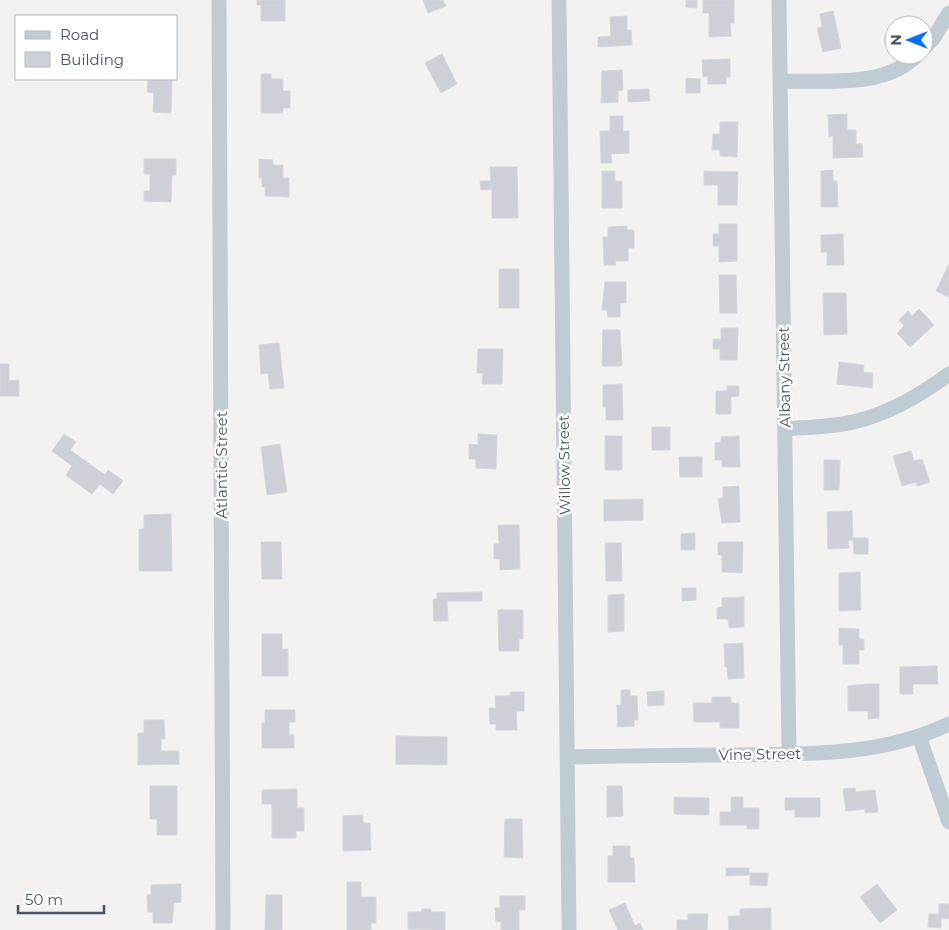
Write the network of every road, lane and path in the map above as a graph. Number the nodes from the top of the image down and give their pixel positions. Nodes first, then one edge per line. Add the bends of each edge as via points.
1 (219, 0) edge
2 (560, 0) edge
3 (780, 0) edge
4 (949, 13) edge
5 (934, 37) edge
6 (902, 65) edge
7 (780, 81) junction
8 (949, 374) edge
9 (785, 429) junction
10 (949, 724) edge
11 (919, 736) junction
12 (789, 754) junction
13 (567, 757) junction
14 (949, 822) edge
15 (223, 930) edge
16 (569, 930) edge

1 - 15 street, Atlantic Street
2 - 13 street, Willow Street
3 - 7 street, Albany Street
4 - 5 street
6 - 7 street via 892,72 869,78
7 - 9 street, Albany Street
8 - 9 street via 908,401 860,420
9 - 12 street, Albany Street
10 - 11 street, Vine Street
11 - 12 street, Vine Street via 863,750
11 - 14 street
12 - 13 street, Vine Street
13 - 16 street, Willow Street

